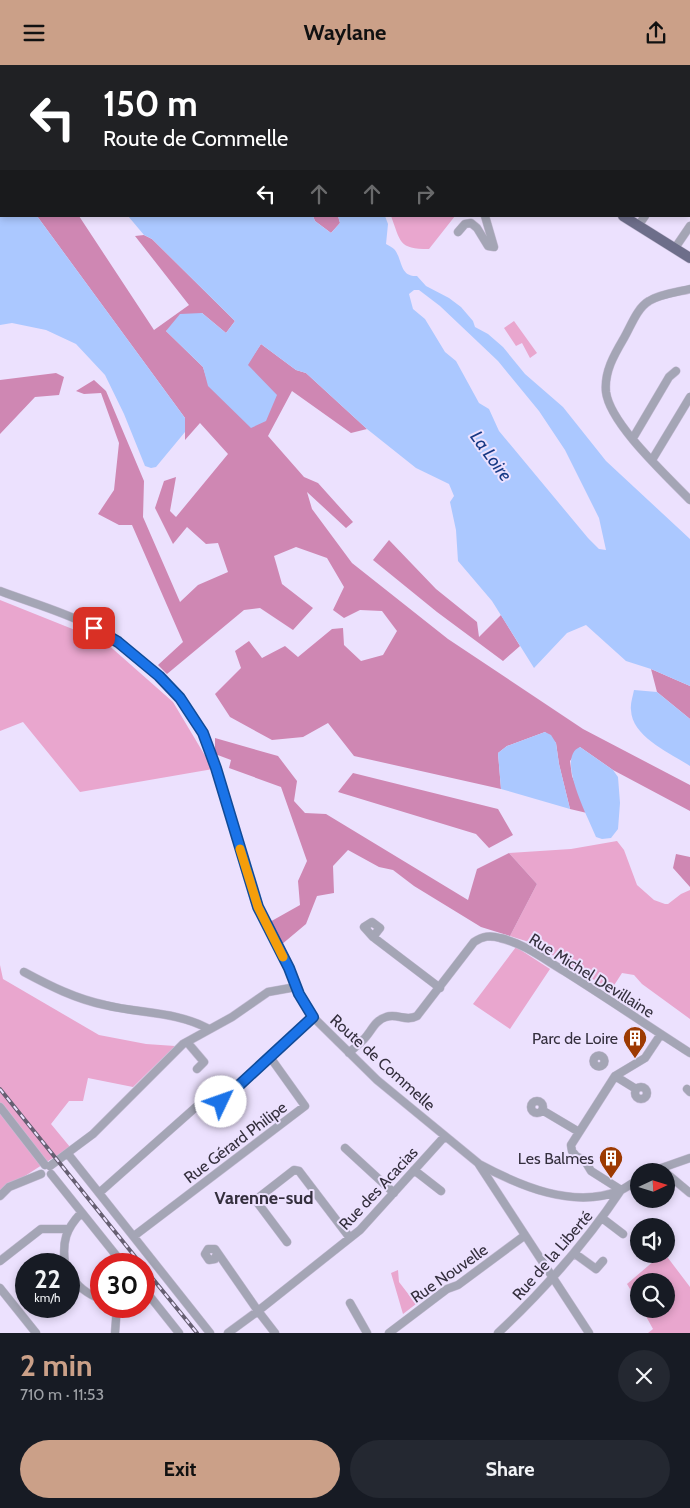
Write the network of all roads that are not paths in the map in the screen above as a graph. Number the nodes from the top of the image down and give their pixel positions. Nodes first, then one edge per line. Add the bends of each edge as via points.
1 (485, 217) edge
2 (624, 217) edge
3 (644, 217) edge
4 (638, 226) junction
5 (690, 226) edge
6 (458, 232) dead end
7 (675, 248) junction
8 (690, 258) edge
9 (690, 289) edge
10 (676, 371) dead end
11 (690, 397) edge
12 (632, 438) junction
13 (652, 460) junction
14 (690, 500) edge
15 (0, 591) edge
16 (373, 937) dead end
17 (24, 972) dead end
18 (296, 987) junction
19 (440, 988) junction
20 (313, 1017) junction
21 (210, 1029) junction
22 (661, 1034) junction
23 (188, 1042) junction
24 (349, 1053) junction
25 (690, 1053) edge
26 (270, 1057) junction
27 (604, 1065) dead end
28 (198, 1069) dead end
29 (617, 1075) junction
30 (636, 1089) dead end
31 (0, 1107) edge
32 (542, 1110) dead end
33 (579, 1132) junction
34 (445, 1136) junction
35 (345, 1148) dead end
36 (68, 1154) junction
37 (690, 1158) edge
38 (478, 1163) junction
39 (675, 1165) edge
40 (48, 1169) junction
41 (414, 1170) junction
42 (675, 1179) edge
43 (630, 1184) edge
44 (621, 1190) junction
45 (441, 1191) dead end
46 (99, 1193) junction
47 (394, 1193) junction
48 (690, 1193) edge
49 (0, 1196) edge
50 (81, 1213) junction
51 (602, 1218) junction
52 (68, 1229) junction
53 (623, 1234) dead end
54 (134, 1236) junction
55 (524, 1236) junction
56 (350, 1238) junction
57 (287, 1242) dead end
58 (64, 1253) edge
59 (114, 1253) edge
60 (218, 1253) dead end
61 (574, 1253) junction
62 (0, 1261) edge
63 (602, 1261) dead end
64 (553, 1279) junction
65 (0, 1288) edge
66 (350, 1303) dead end
67 (155, 1304) edge
68 (258, 1311) junction
69 (116, 1318) edge
70 (36, 1333) edge
71 (115, 1333) edge
72 (179, 1333) edge
73 (210, 1333) edge
74 (228, 1333) edge
75 (275, 1333) edge
76 (367, 1333) edge
77 (389, 1333) edge
78 (498, 1333) edge
79 (589, 1333) edge

1 - 6 street via 494,247 488,246 474,224 465,225
2 - 4 main road
3 - 4 street
4 - 7 main road
5 - 7 street
7 - 8 main road
9 - 12 street via 651,299 645,304 609,367 606,378 609,403
10 - 12 street via 669,377
11 - 13 street
12 - 13 street
13 - 14 street
15 - 18 street, Route de Commelle via 106,634 159,676 180,698 206,740 258,907
16 - 19 street
17 - 21 street via 55,989 105,1005 183,1017
18 - 20 street, Route de Commelle
18 - 21 street via 268,992
19 - 22 street, Rue Michel Devillaine via 474,942 484,936 501,938 531,951
19 - 24 street, Rue Michel Devillaine via 417,1016 407,1019 384,1017
20 - 24 street, Route de Commelle
20 - 26 street
21 - 23 street
22 - 25 street, Rue Michel Devillaine
22 - 29 street via 645,1058
23 - 28 street via 204,1062
23 - 36 street via 182,1044 93,1134
24 - 34 street, Route de Commelle
26 - 46 street via 221,1102 196,1107
26 - 54 street, Rue Gérard Philipe via 305,1106
27 - 29 street
29 - 30 street
29 - 33 street
31 - 40 street
32 - 33 street
33 - 44 street via 572,1151 585,1161 591,1171
34 - 38 street, Route de Commelle
34 - 41 street, Rue des Acacias
35 - 47 street
36 - 40 street
36 - 46 street
37 - 39 street
38 - 44 street via 517,1182 566,1196 590,1197
38 - 55 street, Route de Commelle
40 - 49 street via 46,1177 41,1174 9,1187
40 - 50 street
41 - 45 street
41 - 47 street, Rue des Acacias
42 - 48 street
43 - 44 street
44 - 51 street, Rue de la Liberté
46 - 54 street
47 - 56 street, Rue des Acacias
50 - 52 street
50 - 59 street
51 - 53 street
51 - 61 street, Rue de la Liberté
52 - 58 street
52 - 62 street via 41,1229
54 - 73 street
55 - 64 street, Route de Commelle
55 - 77 street, Rue Nouvelle
56 - 57 street via 299,1171 294,1171 257,1202
56 - 68 street, Rue des Acacias
60 - 68 street
61 - 63 street via 596,1269
61 - 64 street, Rue de la Liberté
64 - 78 street, Rue de la Liberté
64 - 79 street, Route de Commelle
65 - 70 street
66 - 76 street
67 - 72 street
68 - 74 street, Rue des Acacias
68 - 75 street
69 - 71 street

